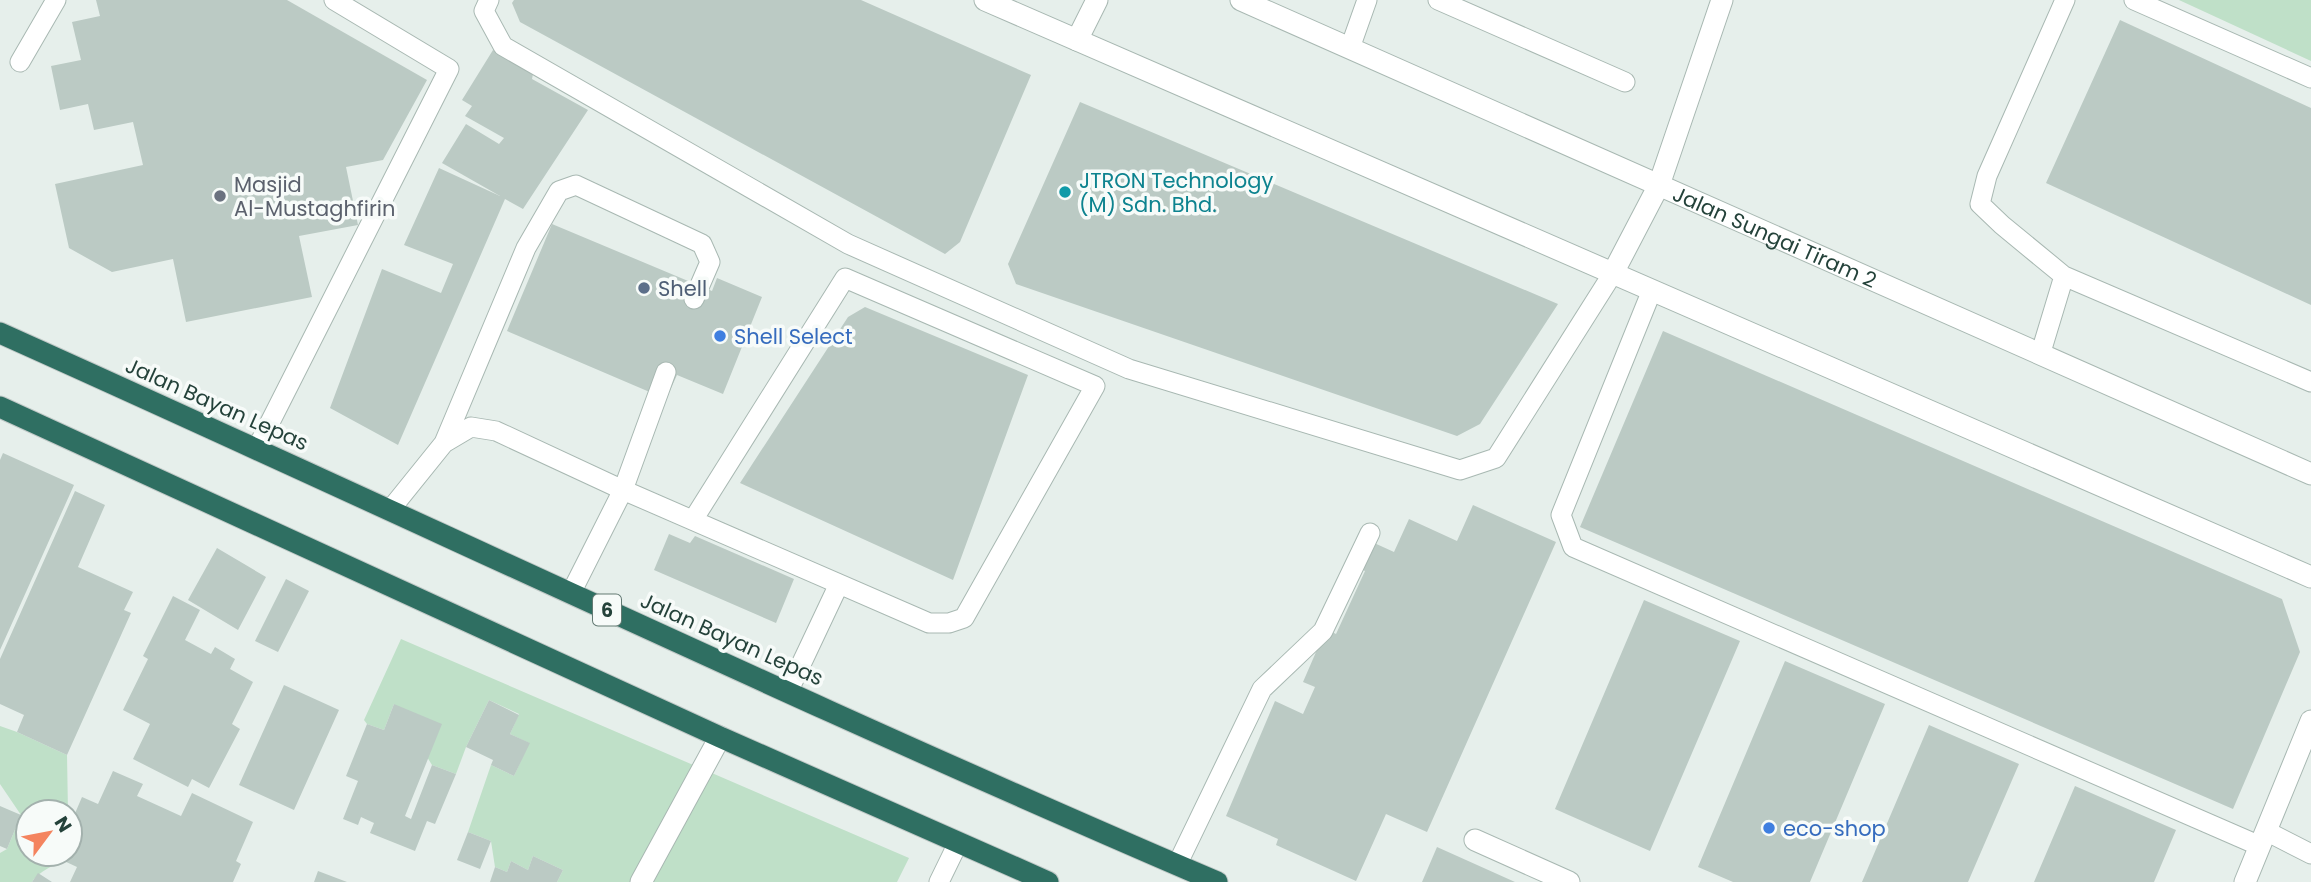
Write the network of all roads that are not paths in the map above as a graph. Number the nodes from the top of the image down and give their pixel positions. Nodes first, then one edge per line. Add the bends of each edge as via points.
1 (56, 0) edge
2 (334, 0) edge
3 (489, 0) edge
4 (985, 0) edge
5 (1097, 0) edge
6 (1241, 0) edge
7 (1367, 0) edge
8 (1438, 0) edge
9 (1722, 0) edge
10 (2065, 0) edge
11 (2134, 0) edge
12 (1077, 40) junction
13 (1350, 48) junction
14 (20, 62) dead end
15 (2311, 78) edge
16 (1625, 82) dead end
17 (1660, 185) junction
18 (1613, 273) junction
19 (2064, 276) junction
20 (1652, 290) junction
21 (694, 299) dead end
22 (0, 333) edge
23 (2041, 352) junction
24 (666, 372) dead end
25 (2311, 382) edge
26 (0, 407) edge
27 (444, 443) junction
28 (257, 448) junction
29 (2311, 474) edge
30 (623, 490) junction
31 (390, 510) junction
32 (693, 520) junction
33 (1370, 533) dead end
34 (2311, 577) edge
35 (839, 584) junction
36 (570, 593) junction
37 (788, 692) junction
38 (2311, 721) edge
39 (720, 737) junction
40 (2263, 839) junction
41 (1475, 840) dead end
42 (958, 843) junction
43 (2311, 854) edge
44 (1177, 865) junction
45 (641, 882) edge
46 (939, 882) edge
47 (1048, 882) edge
48 (1217, 882) edge
49 (1569, 882) edge
50 (2245, 882) edge

1 - 14 lane
2 - 28 lane via 449,69
3 - 18 lane via 484,11 503,46 848,244 1129,369 1460,470 1496,458
4 - 12 street
5 - 12 street
6 - 13 street, Jalan Sungai Tiram 2
7 - 13 lane
8 - 16 lane
9 - 17 street
10 - 19 lane via 1987,176 1980,204
11 - 15 lane
12 - 18 street
13 - 17 street, Jalan Sungai Tiram 2
17 - 18 street
17 - 23 street, Jalan Sungai Tiram 2
18 - 20 street
19 - 23 lane
19 - 25 lane
20 - 34 street
20 - 40 lane via 1561,515 1573,547
21 - 27 lane via 710,262 702,244 576,185 559,191 526,248
22 - 28 highway, Jalan Bayan Lepas / 6
23 - 29 street, Jalan Sungai Tiram 2
24 - 30 lane
26 - 39 highway
27 - 30 lane via 471,427 496,431
27 - 31 lane
28 - 31 highway, Jalan Bayan Lepas / 6
30 - 32 lane
30 - 36 lane
31 - 36 highway, Jalan Bayan Lepas / 6
32 - 35 lane
32 - 35 lane via 845,278 1095,386 964,618 929,624
33 - 44 lane via 1323,631 1262,689
35 - 37 lane
36 - 37 highway, Jalan Bayan Lepas / 6
37 - 44 highway, Jalan Bayan Lepas / 6
38 - 40 street
39 - 42 highway
39 - 45 street
40 - 43 lane
40 - 50 street
41 - 49 street
42 - 46 lane
42 - 47 highway
44 - 48 highway, Jalan Bayan Lepas / 6

